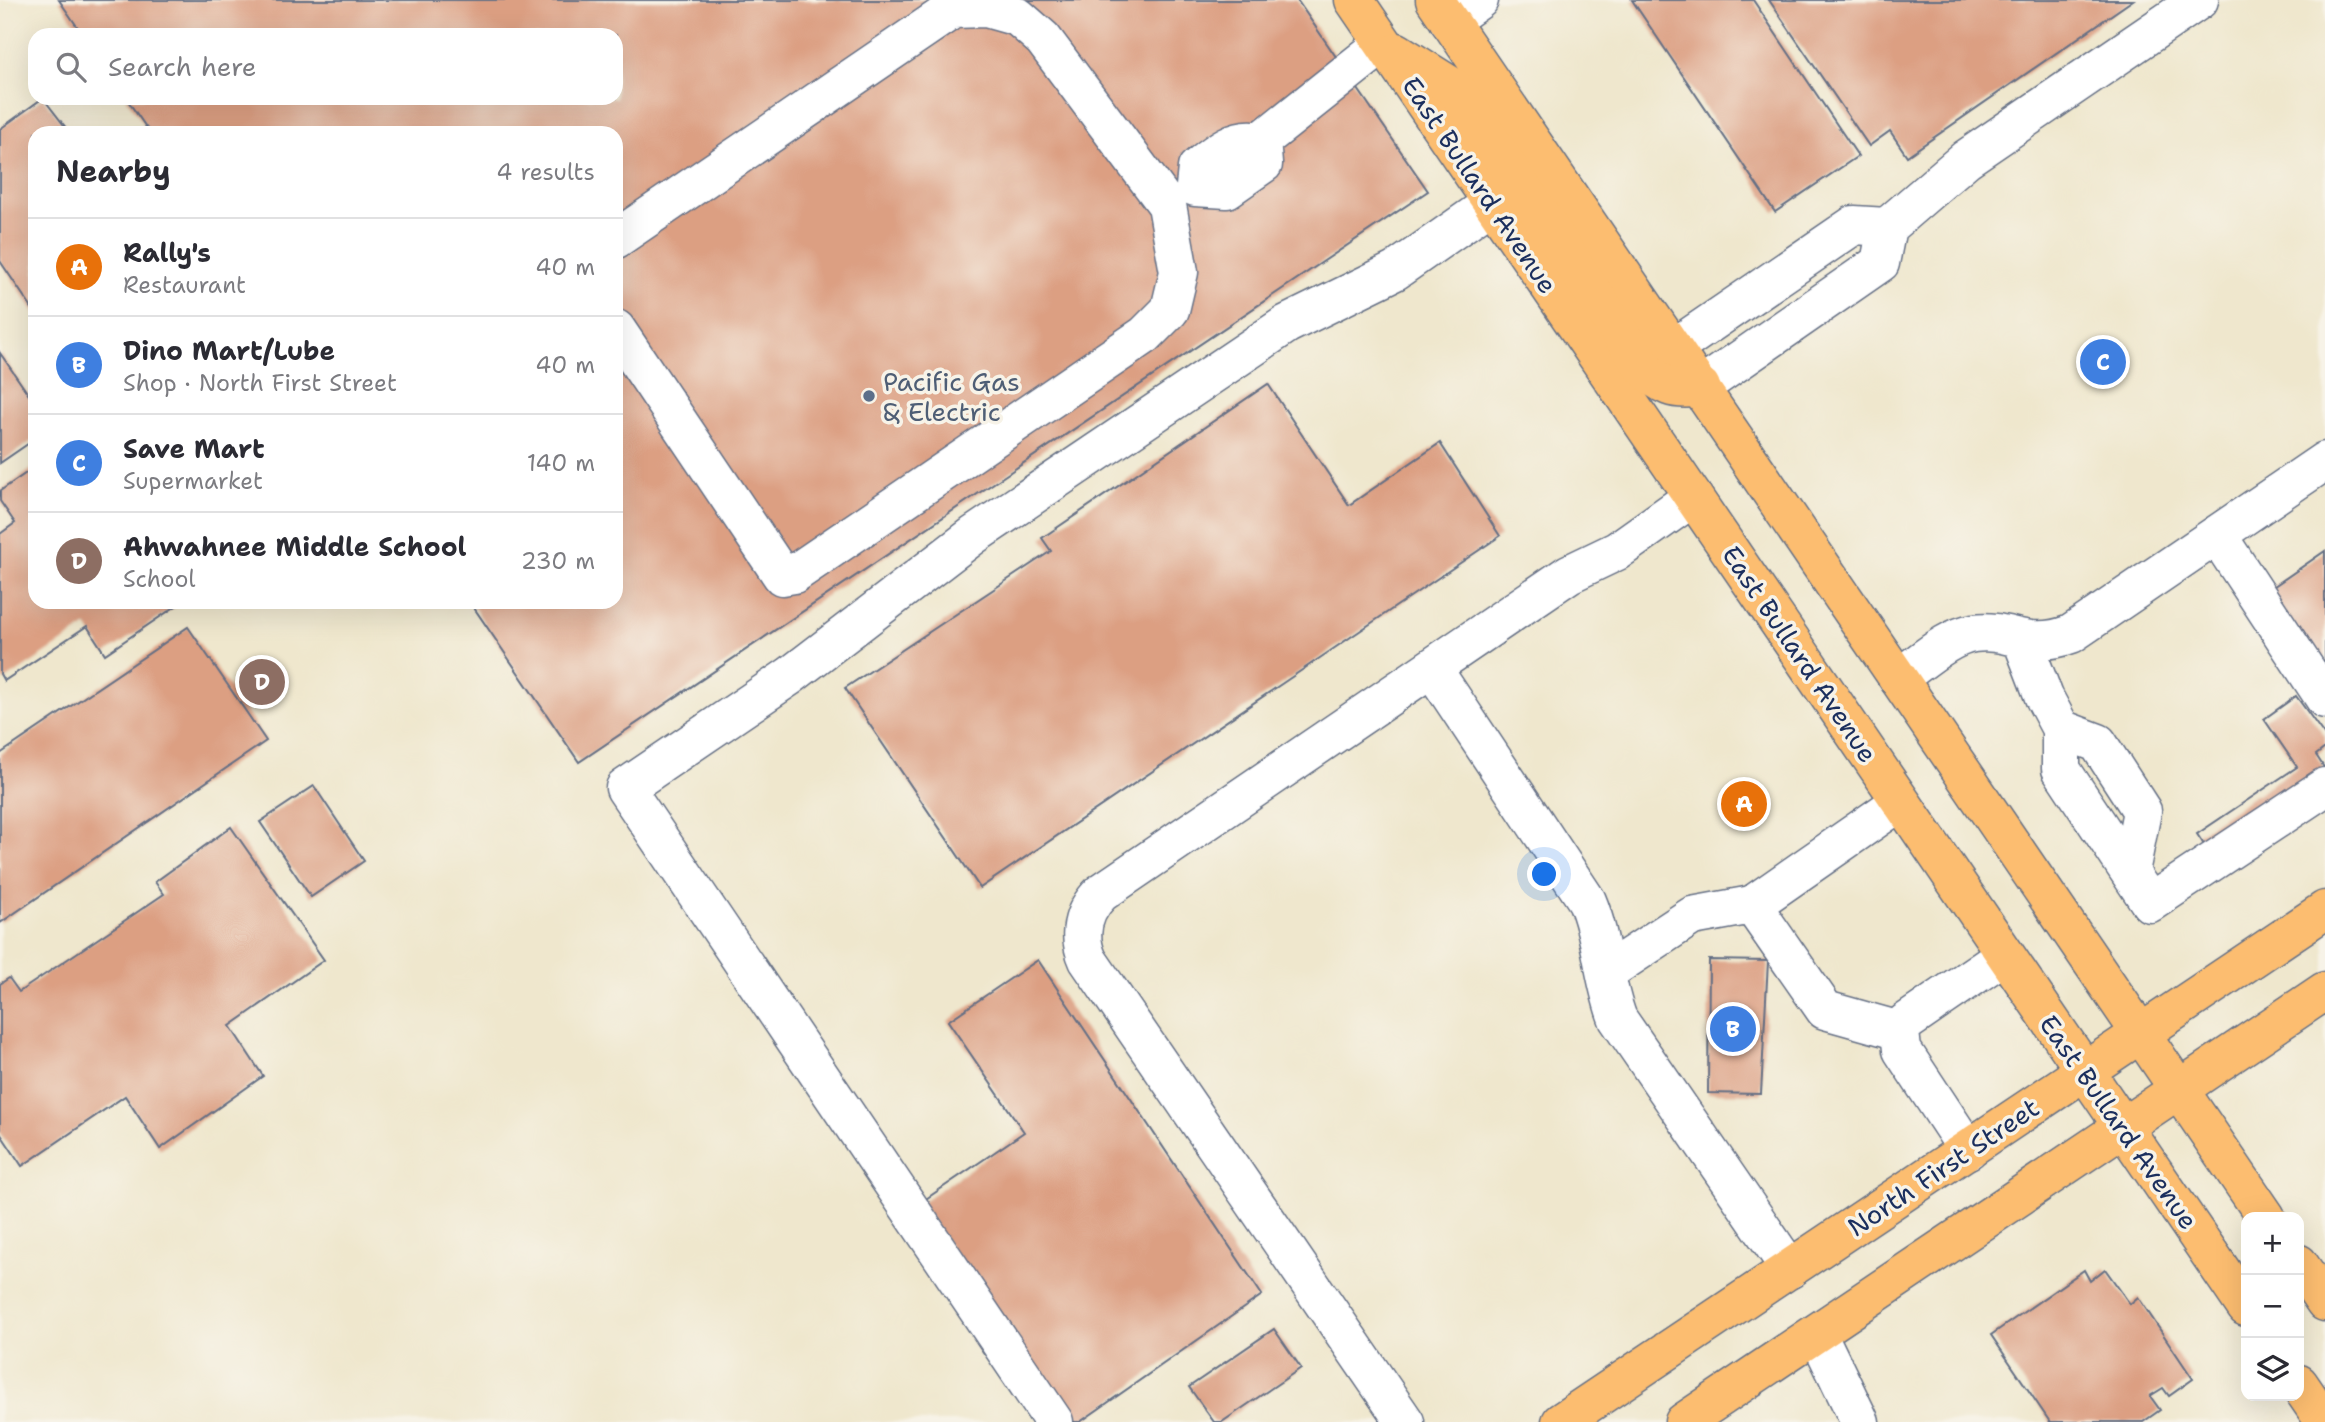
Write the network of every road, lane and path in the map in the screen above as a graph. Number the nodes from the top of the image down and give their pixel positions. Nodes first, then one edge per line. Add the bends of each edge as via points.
1 (1354, 0) edge
2 (2199, 0) edge
3 (1455, 7) edge
4 (1383, 44) junction
5 (1181, 196) junction
6 (1492, 203) junction
7 (1887, 227) junction
8 (623, 234) edge
9 (623, 339) edge
10 (1674, 348) junction
11 (1701, 387) junction
12 (2325, 461) edge
13 (1693, 497) junction
14 (2217, 535) junction
15 (2022, 640) junction
16 (1432, 668) junction
17 (1898, 678) junction
18 (2325, 699) edge
19 (2325, 787) edge
20 (1900, 802) junction
21 (1752, 905) junction
22 (2325, 910) edge
23 (2004, 955) junction
24 (1607, 972) junction
25 (2325, 991) edge
26 (1900, 1031) junction
27 (2141, 1034) junction
28 (2084, 1072) junction
29 (2179, 1089) junction
30 (2123, 1127) junction
31 (1968, 1150) junction
32 (2263, 1212) edge
33 (1790, 1269) junction
34 (2304, 1272) edge
35 (2241, 1300) edge
36 (2325, 1303) edge
37 (1817, 1333) junction
38 (2304, 1391) edge
39 (1399, 1420) edge
40 (1054, 1422) edge
41 (1561, 1422) edge
42 (1684, 1422) edge
43 (1860, 1422) edge
44 (2325, 1422) edge

1 - 4 main road, East Bullard Avenue
2 - 7 lane via 1966,159
3 - 10 main road
4 - 5 lane via 1261,141 1245,137 1219,150 1197,168
4 - 6 main road, East Bullard Avenue
4 - 11 main road via 1456,89 1643,367 1669,388
5 - 8 lane via 1043,39 1018,18 986,8 953,9
5 - 9 lane via 1179,272 1170,310 1154,327 794,574 782,576
6 - 13 main road, East Bullard Avenue
6 - 40 lane via 1395,271 1287,324 974,535 790,676 625,788
7 - 10 lane via 1854,225
7 - 11 lane via 1880,263
10 - 11 main road
11 - 17 main road
12 - 14 lane
13 - 16 lane
13 - 20 main road, East Bullard Avenue
14 - 15 lane via 2071,634 2042,643
14 - 18 lane
15 - 17 lane via 1990,633 1956,638
15 - 19 lane via 2060,729 2061,769 2150,903
16 - 24 lane via 1587,901
16 - 39 lane via 1101,893 1090,904 1081,934 1088,960
17 - 27 main road
20 - 21 lane
20 - 23 main road, East Bullard Avenue
21 - 24 lane via 1692,916
21 - 26 lane via 1825,1010
22 - 27 main road, North First Street
23 - 26 lane via 1905,1023
23 - 28 main road, East Bullard Avenue
24 - 33 lane via 1618,1019
25 - 29 main road
26 - 31 lane via 1902,1049
27 - 28 main road, North First Street
27 - 29 main road
28 - 30 main road, East Bullard Avenue
28 - 31 main road, North First Street
29 - 30 main road
29 - 32 main road
30 - 35 main road, East Bullard Avenue
30 - 37 main road
31 - 33 main road, North First Street
33 - 41 main road, North First Street
34 - 36 main road
37 - 42 main road
37 - 43 lane
38 - 44 main road

